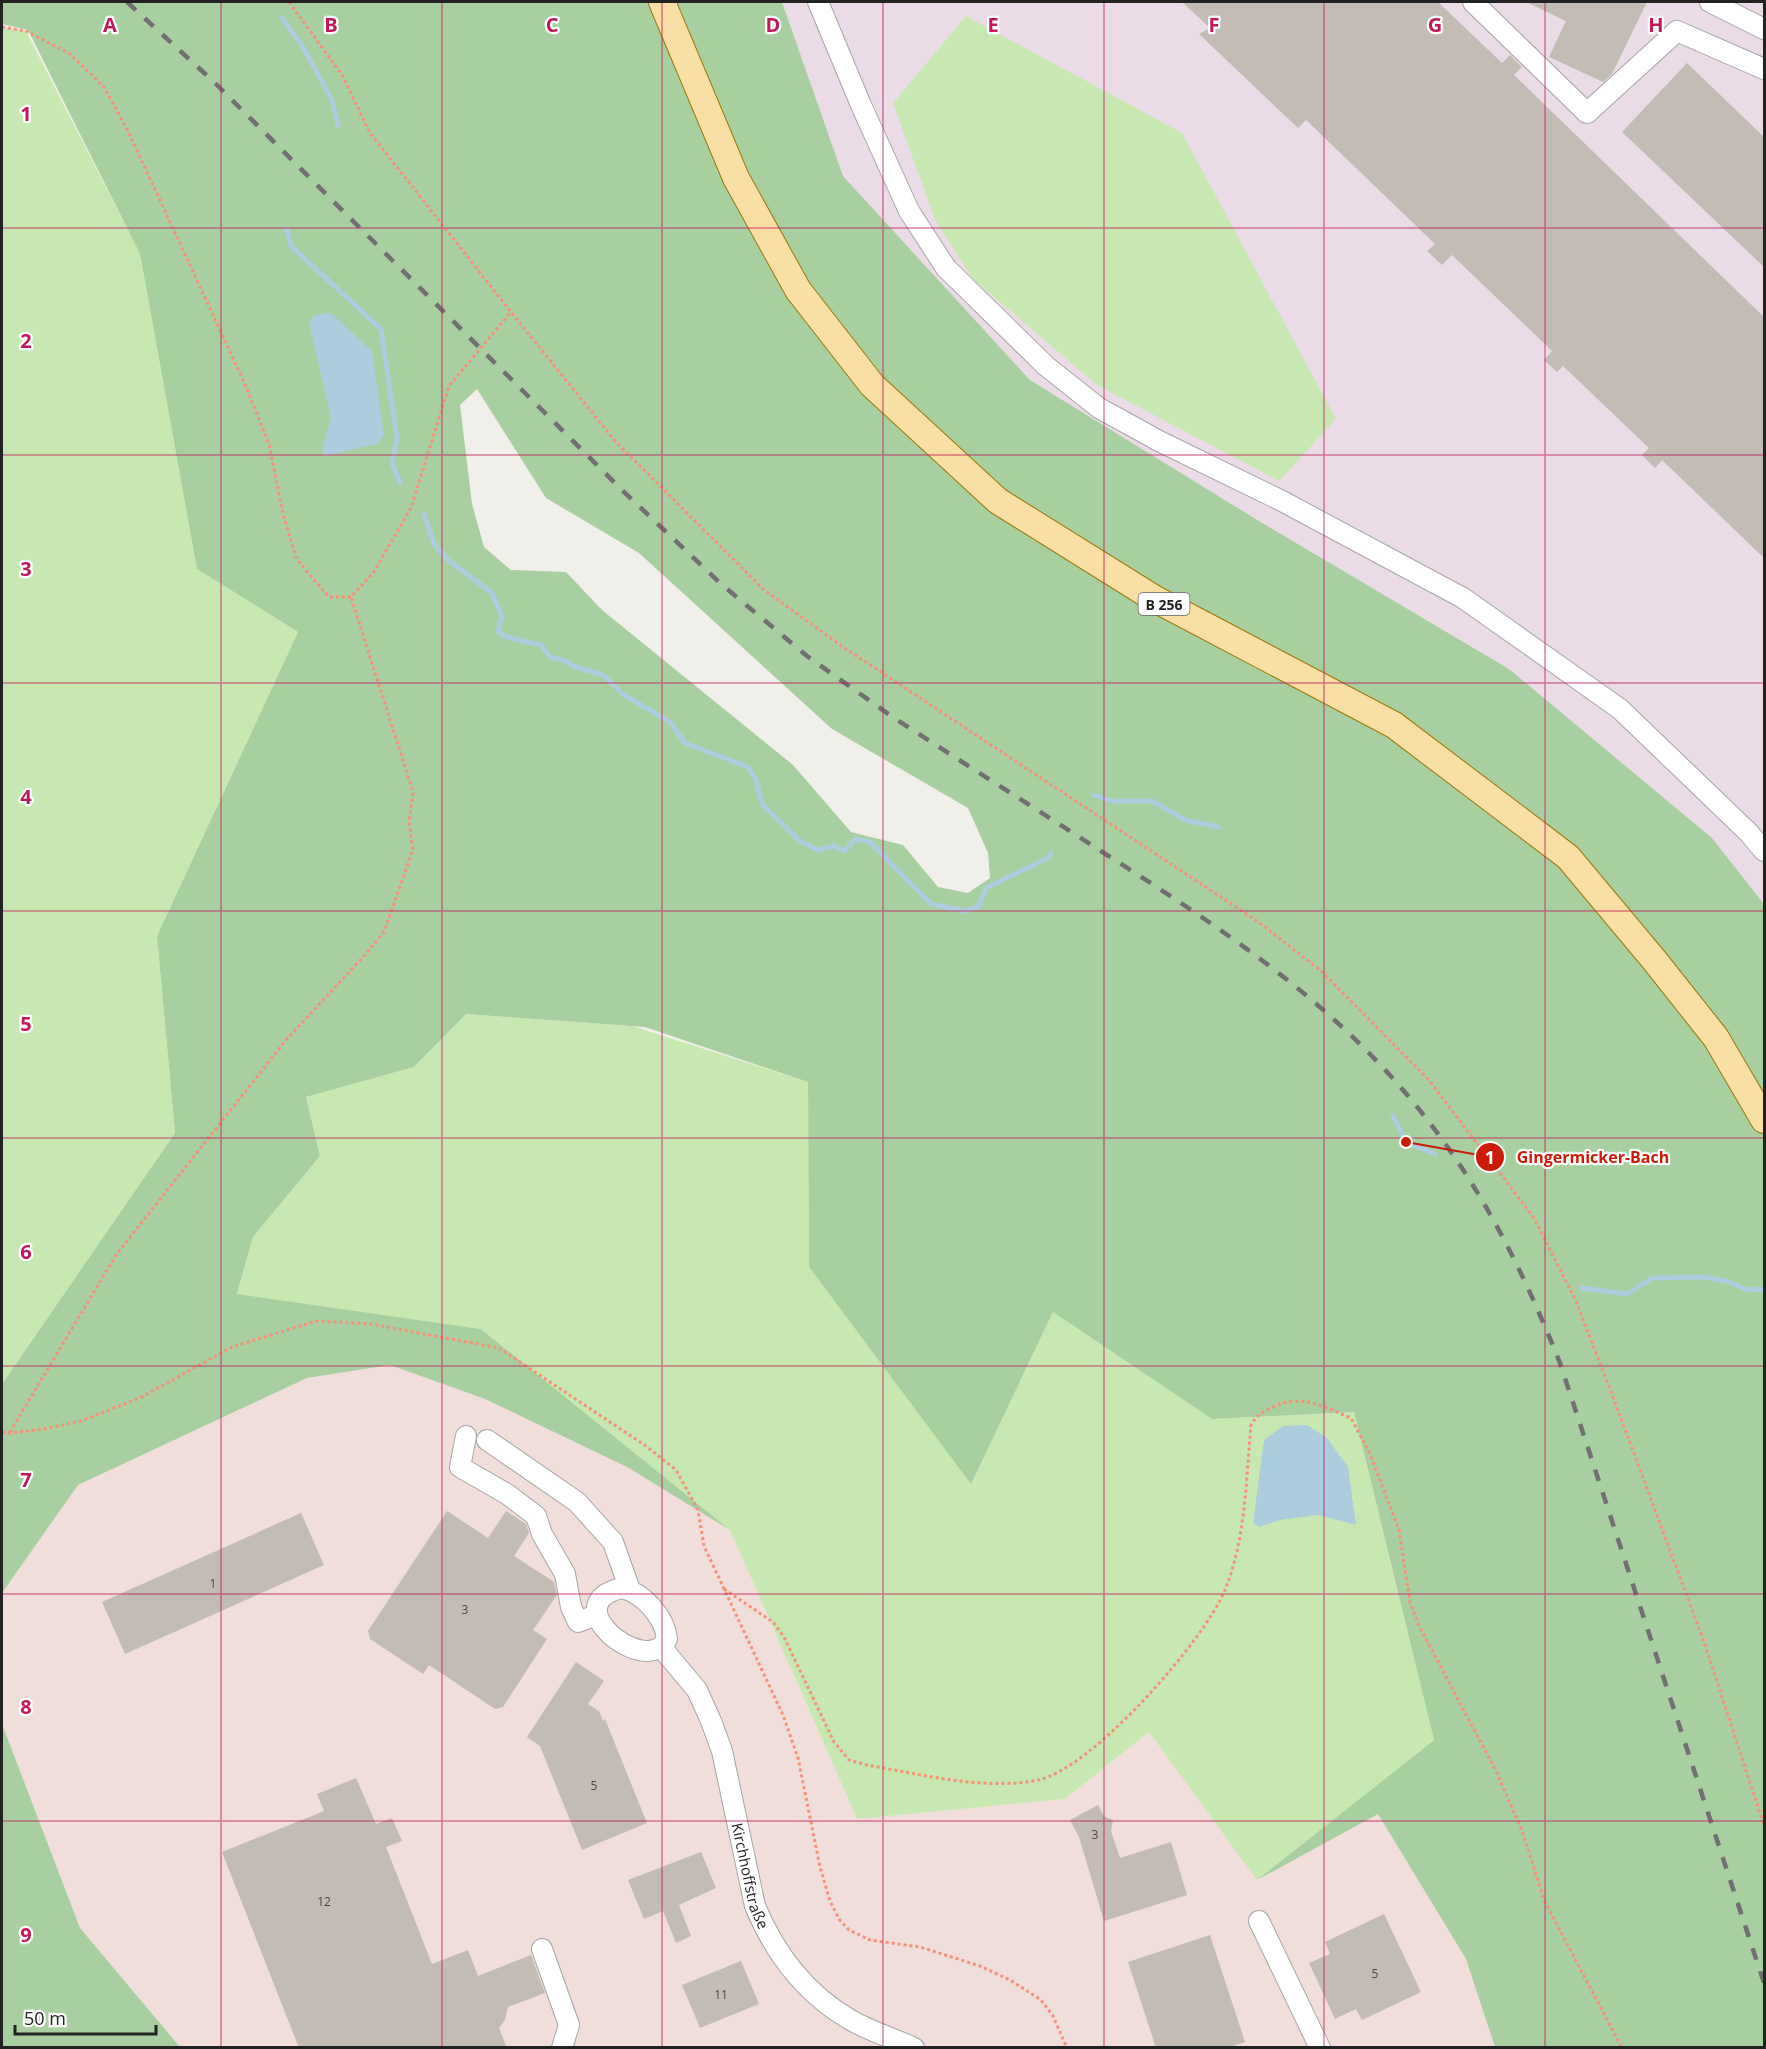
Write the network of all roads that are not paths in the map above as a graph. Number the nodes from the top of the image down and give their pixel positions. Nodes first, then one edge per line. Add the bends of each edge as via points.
1 (662, 2) edge
2 (818, 2) edge
3 (1473, 2) edge
4 (1710, 2) edge
5 (1764, 30) edge
6 (1764, 69) edge
7 (1764, 851) edge
8 (1764, 1120) edge
9 (466, 1436) dead end
10 (487, 1440) dead end
11 (630, 1590) junction
12 (596, 1615) junction
13 (661, 1647) junction
14 (1259, 1921) dead end
15 (542, 1949) dead end
16 (562, 2048) edge
17 (914, 2048) edge
18 (1320, 2048) edge

1 - 8 main road, B 256 via 736,178 798,290 872,385 998,501 1155,599 1394,725 1568,857 1716,1038
2 - 7 street via 909,211 946,268 1046,366 1100,408 1159,441 1282,501 1463,598 1620,709
3 - 6 street via 1587,113 1677,31
4 - 5 street
9 - 12 street via 460,1467 536,1516 564,1574 578,1623
10 - 11 street via 577,1502 613,1542
11 - 12 street via 606,1593 597,1604
11 - 13 street via 645,1601 666,1630 667,1639
12 - 13 street via 606,1631 622,1643 640,1650
13 - 17 street, Kirchhoffstraße via 697,1690 711,1720 722,1751 755,1906 789,1968 818,1998 851,2020
14 - 18 street
15 - 16 street via 569,2025

